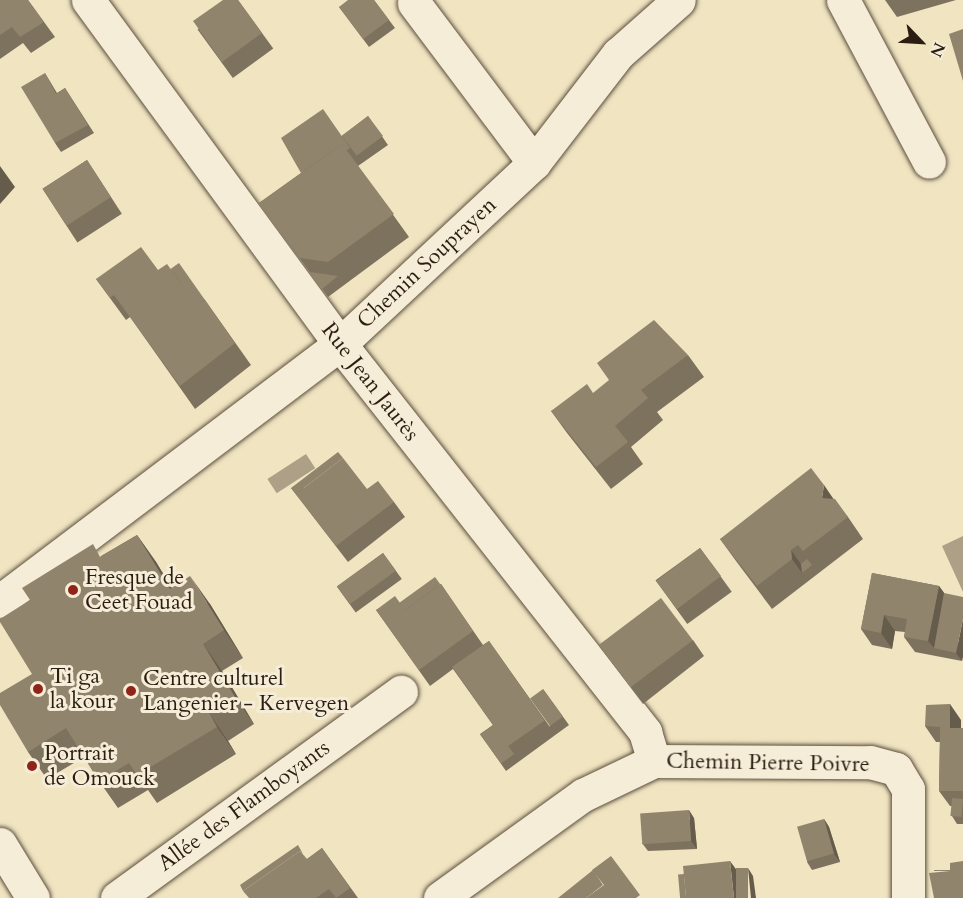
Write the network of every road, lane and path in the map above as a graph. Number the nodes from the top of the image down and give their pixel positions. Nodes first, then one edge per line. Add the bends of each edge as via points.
1 (88, 0) edge
2 (679, 0) edge
3 (843, 0) edge
4 (414, 3) dead end
5 (929, 162) dead end
6 (534, 163) junction
7 (340, 344) junction
8 (0, 601) edge
9 (401, 692) dead end
10 (654, 761) junction
11 (0, 844) edge
12 (33, 898) edge
13 (117, 898) edge
14 (440, 898) edge
15 (908, 898) edge

1 - 7 street, Rue Jean Jaurès
2 - 6 street, Chemin Souprayen via 618,54
3 - 5 street
4 - 6 street
6 - 7 street, Chemin Souprayen
7 - 8 street, Chemin Souprayen
7 - 10 street, Rue Jean Jaurès via 645,732
9 - 13 street, Allée des Flamboyants
10 - 14 street, Chemin Pierre Poivre via 583,795
10 - 15 street, Chemin Pierre Poivre via 870,762 896,769 908,789
11 - 12 street

